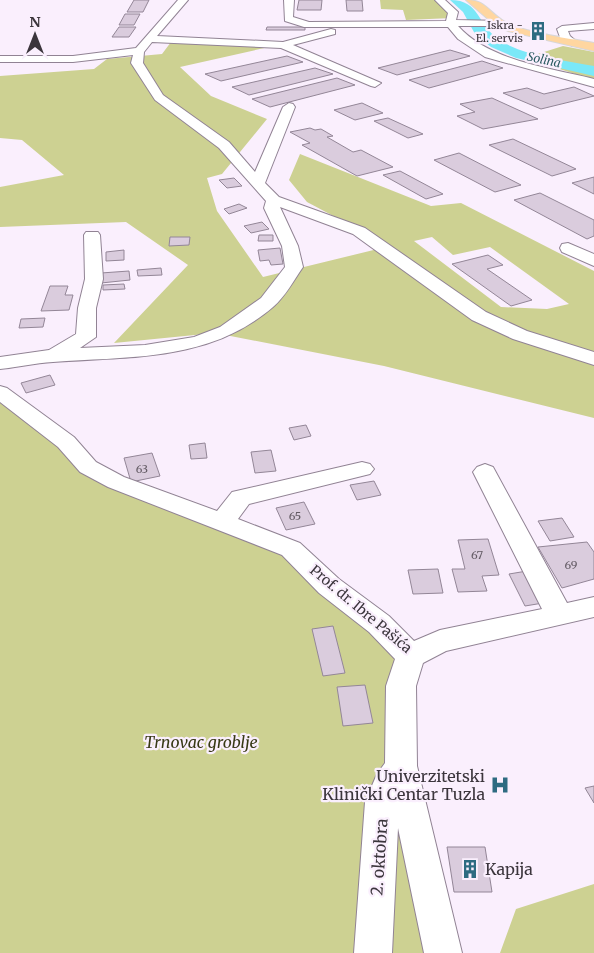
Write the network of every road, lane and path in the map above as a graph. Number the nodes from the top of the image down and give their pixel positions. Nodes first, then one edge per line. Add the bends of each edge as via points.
1 (183, 0) edge
2 (289, 0) edge
3 (440, 0) edge
4 (470, 0) edge
5 (450, 23) junction
6 (499, 23) junction
7 (352, 26) junction
8 (594, 26) edge
9 (565, 38) junction
10 (145, 45) junction
11 (283, 45) junction
12 (594, 47) edge
13 (0, 59) edge
14 (375, 82) dead end
15 (594, 83) edge
16 (289, 107) dead end
17 (257, 184) junction
18 (274, 200) junction
19 (92, 235) dead end
20 (568, 248) dead end
21 (594, 261) edge
22 (51, 356) junction
23 (594, 359) edge
24 (0, 363) edge
25 (0, 392) edge
26 (362, 469) dead end
27 (485, 472) dead end
28 (221, 524) junction
29 (594, 607) edge
30 (560, 616) junction
31 (412, 656) junction
32 (401, 766) junction
33 (373, 953) edge
34 (443, 953) edge

1 - 10 street
2 - 7 street via 288,19 308,26
3 - 5 street via 453,12
4 - 6 main road
5 - 6 street
5 - 7 street
5 - 15 street via 462,37 489,55
6 - 9 main road via 519,31
7 - 11 street
8 - 9 street via 562,29
9 - 12 main road
10 - 11 street
10 - 13 street via 73,59
10 - 17 street via 137,64 159,97 224,145
11 - 14 street
16 - 17 street
17 - 18 street
18 - 22 street via 272,208 290,246 294,267 268,302 227,331 198,342 145,351
18 - 23 street via 359,231 479,316 520,335
19 - 22 street via 94,279 87,308 86,337
20 - 21 street
22 - 24 street
25 - 28 street, Prof. dr. Ibre Pašića via 66,442 88,467 116,482
26 - 28 street via 241,498
27 - 30 street
28 - 31 street, Prof. dr. Ibre Pašića via 291,549 329,586 379,624
29 - 30 street, Prof. dr. Ibre Pašića
30 - 31 street, Prof. dr. Ibre Pašića via 440,641
31 - 32 street via 400,686
32 - 33 street, 2. oktobra via 382,802
32 - 34 street

